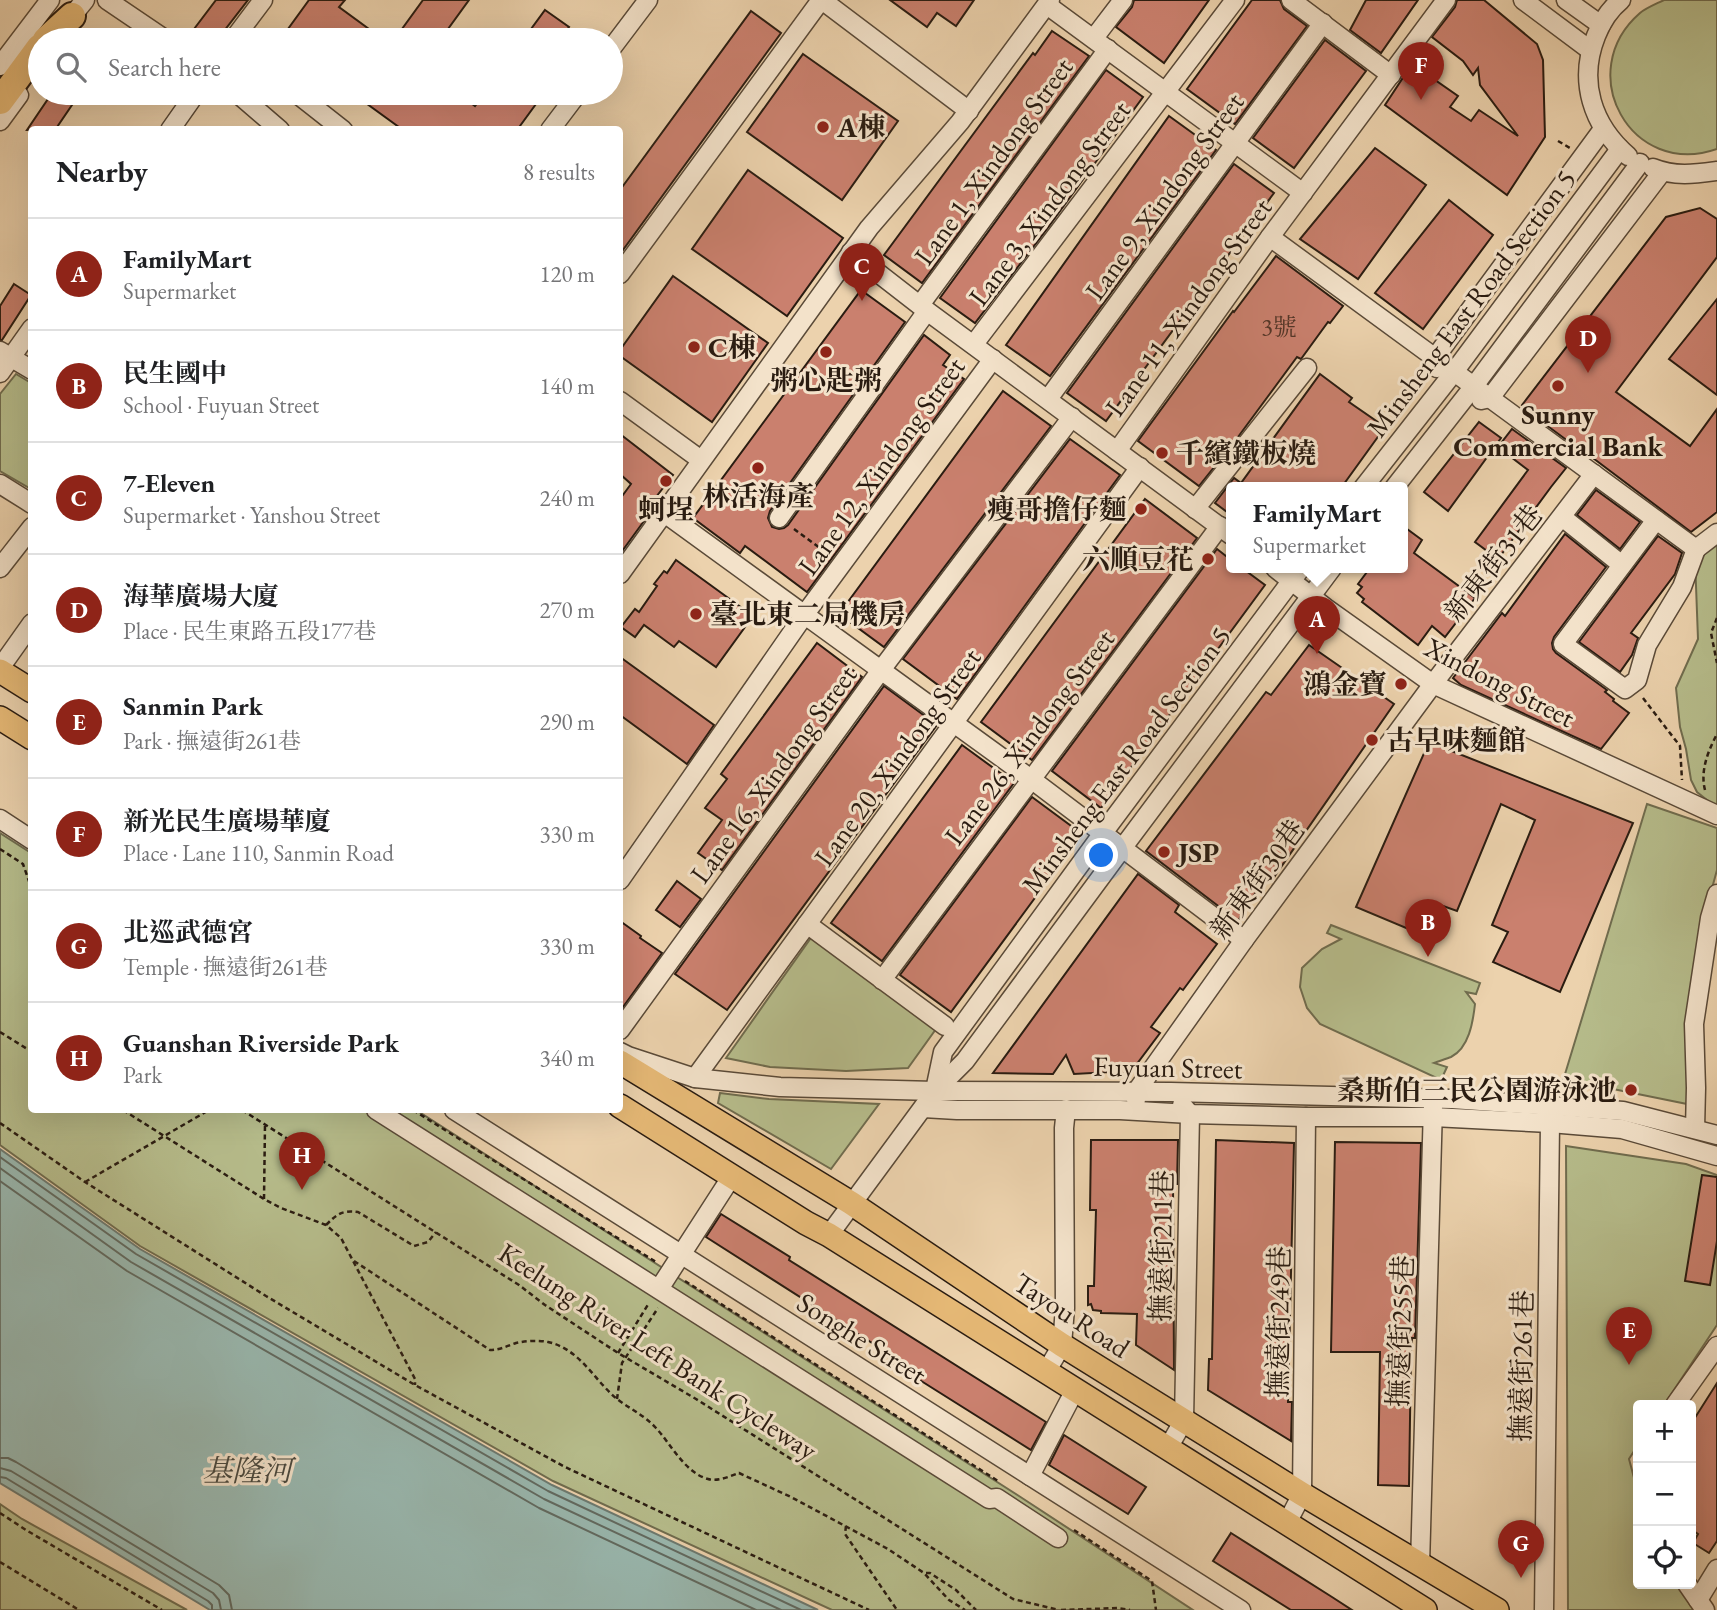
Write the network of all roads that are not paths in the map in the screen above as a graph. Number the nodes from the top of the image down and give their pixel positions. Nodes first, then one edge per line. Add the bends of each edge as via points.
1 (50, 0) edge
2 (107, 0) edge
3 (263, 0) edge
4 (648, 0) edge
5 (821, 0) edge
6 (1123, 0) edge
7 (1235, 0) edge
8 (1291, 0) edge
9 (1446, 0) edge
10 (1523, 0) edge
11 (1566, 0) edge
12 (1048, 2) edge
13 (1615, 2) edge
14 (78, 8) edge
15 (1323, 23) junction
16 (1601, 25) junction
17 (29, 28) edge
18 (58, 28) edge
19 (66, 28) edge
20 (148, 28) edge
21 (242, 28) edge
22 (28, 29) edge
23 (623, 33) edge
24 (1101, 44) junction
25 (1590, 50) junction
26 (28, 63) edge
27 (0, 66) edge
28 (1391, 75) junction
29 (28, 82) edge
30 (1166, 93) junction
31 (0, 101) edge
32 (187, 105) edge
33 (251, 105) edge
34 (311, 105) edge
35 (569, 105) edge
36 (969, 111) junction
37 (0, 121) edge
38 (173, 126) edge
39 (276, 126) edge
40 (336, 126) edge
41 (553, 126) edge
42 (1603, 129) junction
43 (1235, 143) junction
44 (1619, 149) junction
45 (1640, 163) junction
46 (1717, 171) edge
47 (1662, 172) junction
48 (1303, 193) junction
49 (1270, 237) junction
50 (851, 252) junction
51 (623, 270) edge
52 (924, 308) junction
53 (28, 333) edge
54 (974, 344) junction
55 (1435, 358) junction
56 (993, 359) junction
57 (4, 361) edge
58 (1307, 368) dead end
59 (28, 369) edge
60 (1454, 372) junction
61 (1474, 386) junction
62 (1442, 387) junction
63 (1490, 398) junction
64 (1048, 399) junction
65 (623, 403) edge
66 (1460, 404) junction
67 (1072, 417) junction
68 (1117, 451) junction
69 (701, 460) junction
70 (1140, 467) junction
71 (1594, 474) junction
72 (1368, 482) edge
73 (1399, 482) edge
74 (0, 484) edge
75 (28, 502) edge
76 (1195, 509) junction
77 (663, 512) junction
78 (1562, 517) junction
79 (779, 518) road end
80 (1656, 520) junction
81 (1226, 531) edge
82 (28, 532) edge
83 (1717, 533) edge
84 (1696, 549) junction
85 (1622, 565) junction
86 (0, 569) edge
87 (623, 570) edge
88 (1328, 573) edge
89 (1296, 575) edge
90 (1311, 596) junction
91 (805, 614) junction
92 (28, 629) edge
93 (0, 670) edge
94 (881, 670) junction
95 (1433, 684) junction
96 (28, 688) edge
97 (0, 719) edge
98 (955, 723) junction
99 (28, 736) edge
100 (1031, 779) junction
101 (1714, 813) edge
102 (0, 819) edge
103 (1103, 833) junction
104 (28, 837) edge
105 (1122, 848) junction
106 (623, 876) edge
107 (1717, 894) edge
108 (807, 925) junction
109 (1244, 940) junction
110 (881, 980) junction
111 (623, 1026) edge
112 (945, 1027) dead end
113 (623, 1054) edge
114 (623, 1064) edge
115 (695, 1078) junction
116 (935, 1091) junction
117 (1136, 1092) junction
118 (1171, 1092) junction
119 (623, 1108) edge
120 (923, 1108) junction
121 (1433, 1108) junction
122 (1066, 1109) junction
123 (1135, 1110) junction
124 (381, 1113) edge
125 (459, 1113) edge
126 (1190, 1114) junction
127 (1306, 1117) junction
128 (1550, 1123) junction
129 (1695, 1129) junction
130 (1717, 1135) edge
131 (1717, 1156) edge
132 (732, 1176) junction
133 (851, 1203) junction
134 (829, 1235) junction
135 (682, 1254) junction
136 (663, 1292) junction
137 (1062, 1345) junction
138 (1717, 1346) edge
139 (1046, 1372) junction
140 (1075, 1390) junction
141 (1679, 1400) edge
142 (1184, 1420) junction
143 (1168, 1448) junction
144 (1031, 1476) junction
145 (1302, 1494) junction
146 (1287, 1523) junction
147 (1061, 1531) road end
148 (1420, 1565) junction
149 (1717, 1569) edge
150 (1691, 1589) edge
151 (1702, 1605) edge
152 (1241, 1610) edge
153 (1425, 1610) edge
154 (1497, 1610) edge
155 (1544, 1610) edge

1 - 17 street
2 - 20 street
3 - 21 street
4 - 23 street
5 - 36 street
5 - 51 street
6 - 24 street, Lane 1, Xindong Street
7 - 30 street, Lane 3, Xindong Street
8 - 15 street
9 - 28 street, Lane 11, Xindong Street
10 - 25 street
11 - 16 street
12 - 24 street
12 - 36 street
13 - 16 street
14 - 18 highway
14 - 19 street
15 - 28 street
15 - 43 street, Lane 9, Xindong Street
16 - 25 street
22 - 27 street
24 - 30 street
24 - 52 street, Lane 1, Xindong Street
25 - 42 street via 1587,77
26 - 31 highway
28 - 48 street, Lane 11, Xindong Street
29 - 37 street
30 - 43 street
30 - 54 street, Lane 3, Xindong Street
32 - 38 street
33 - 39 street
34 - 40 street
35 - 41 street
36 - 50 street
42 - 44 street
42 - 55 street
43 - 48 street
43 - 64 street, Lane 9, Xindong Street
44 - 45 street
44 - 60 street, Minsheng East Road Section 5
45 - 47 street
45 - 61 street, Minsheng East Road Section 5
46 - 47 street via 1690,175
47 - 63 street
48 - 49 street, Lane 11, Xindong Street
49 - 55 street
49 - 68 street, Lane 11, Xindong Street
50 - 52 street
50 - 69 street
52 - 54 street
52 - 79 street, Lane 1, Xindong Street
53 - 57 street
54 - 56 street
55 - 60 street
55 - 62 street
56 - 64 street
56 - 91 street, Lane 12, Xindong Street
57 - 59 street
58 - 76 street
60 - 61 street
60 - 62 street, Minsheng East Road Section 5
61 - 63 street
61 - 66 street, Minsheng East Road Section 5
62 - 72 street, Minsheng East Road Section 5
63 - 66 street
63 - 71 street
64 - 67 street
65 - 69 street
66 - 73 street, Minsheng East Road Section 5
67 - 68 street
67 - 94 street, Lane 16, Xindong Street
68 - 70 street
69 - 77 street
70 - 76 street
70 - 98 street, Lane 20, Xindong Street
71 - 78 street, 新東街31巷
71 - 80 street
74 - 75 street
76 - 81 street
77 - 87 street
77 - 91 street
78 - 85 street
78 - 95 street, 新東街31巷
80 - 84 street
80 - 85 street
81 - 100 street, Lane 26, Xindong Street
82 - 86 street
83 - 84 street
84 - 85 street via 1682,587 1647,645 1637,680 1625,689 1563,644
88 - 90 street, Minsheng East Road Section 5
89 - 90 street, Xindong Street
89 - 103 street, Minsheng East Road Section 5
90 - 95 street, Xindong Street
90 - 105 street, Minsheng East Road Section 5
91 - 94 street
91 - 106 street, Lane 12, Xindong Street
92 - 93 street
93 - 96 main road
94 - 98 street
94 - 111 street, Lane 16, Xindong Street
95 - 101 street, Xindong Street
95 - 109 street, 新東街30巷
97 - 99 main road
98 - 100 street
98 - 108 street, Lane 20, Xindong Street
100 - 103 street
100 - 110 street, Lane 26, Xindong Street
102 - 104 street
103 - 105 street
103 - 116 street, Minsheng East Road Section 5 via 943,1052
105 - 109 street
105 - 116 street, Minsheng East Road Section 5 via 965,1061
107 - 129 street via 1694,1024
108 - 110 street
108 - 115 street, Lane 20, Xindong Street
109 - 117 street, 新東街30巷
110 - 112 street
113 - 115 street, Fuyuan Street
114 - 133 main road, Tayou Road
115 - 116 street, Fuyuan Street via 780,1087
116 - 117 street, Fuyuan Street
116 - 120 street, Minsheng East Road Section 5
117 - 118 street, Fuyuan Street
117 - 123 street
118 - 121 street, Fuyuan Street
118 - 126 street
119 - 132 main road
120 - 122 street, Fuyuan Street
120 - 133 street, Minsheng East Road Section 5
121 - 127 street, Fuyuan Street
121 - 128 street, Fuyuan Street
121 - 129 street, Fuyuan Street via 1623,1111
121 - 148 street, 撫遠街255巷
122 - 123 street, Fuyuan Street
122 - 137 street
123 - 126 street, Fuyuan Street
124 - 136 street
125 - 135 street, Songhe Street
126 - 127 street, Fuyuan Street
126 - 142 street, 撫遠街211巷
127 - 145 street, 撫遠街249巷
128 - 131 street, Fuyuan Street via 1622,1129
128 - 155 street, 撫遠街261巷
129 - 130 street, Fuyuan Street
132 - 134 main road
132 - 135 street
133 - 134 street, Minsheng East Road Section 5
133 - 137 main road, Tayou Road
134 - 139 main road
135 - 136 street
135 - 144 street, Songhe Street
136 - 147 street via 989,1499 997,1498
137 - 139 street
137 - 142 main road, Tayou Road
138 - 141 street
139 - 140 main road
140 - 143 main road
140 - 144 street
142 - 143 street
142 - 145 main road, Tayou Road
143 - 146 main road
144 - 152 street, Songhe Street
145 - 146 street, 撫遠街249巷
145 - 148 main road, Tayou Road
146 - 153 main road
148 - 154 main road, Tayou Road
149 - 151 street
150 - 151 street

